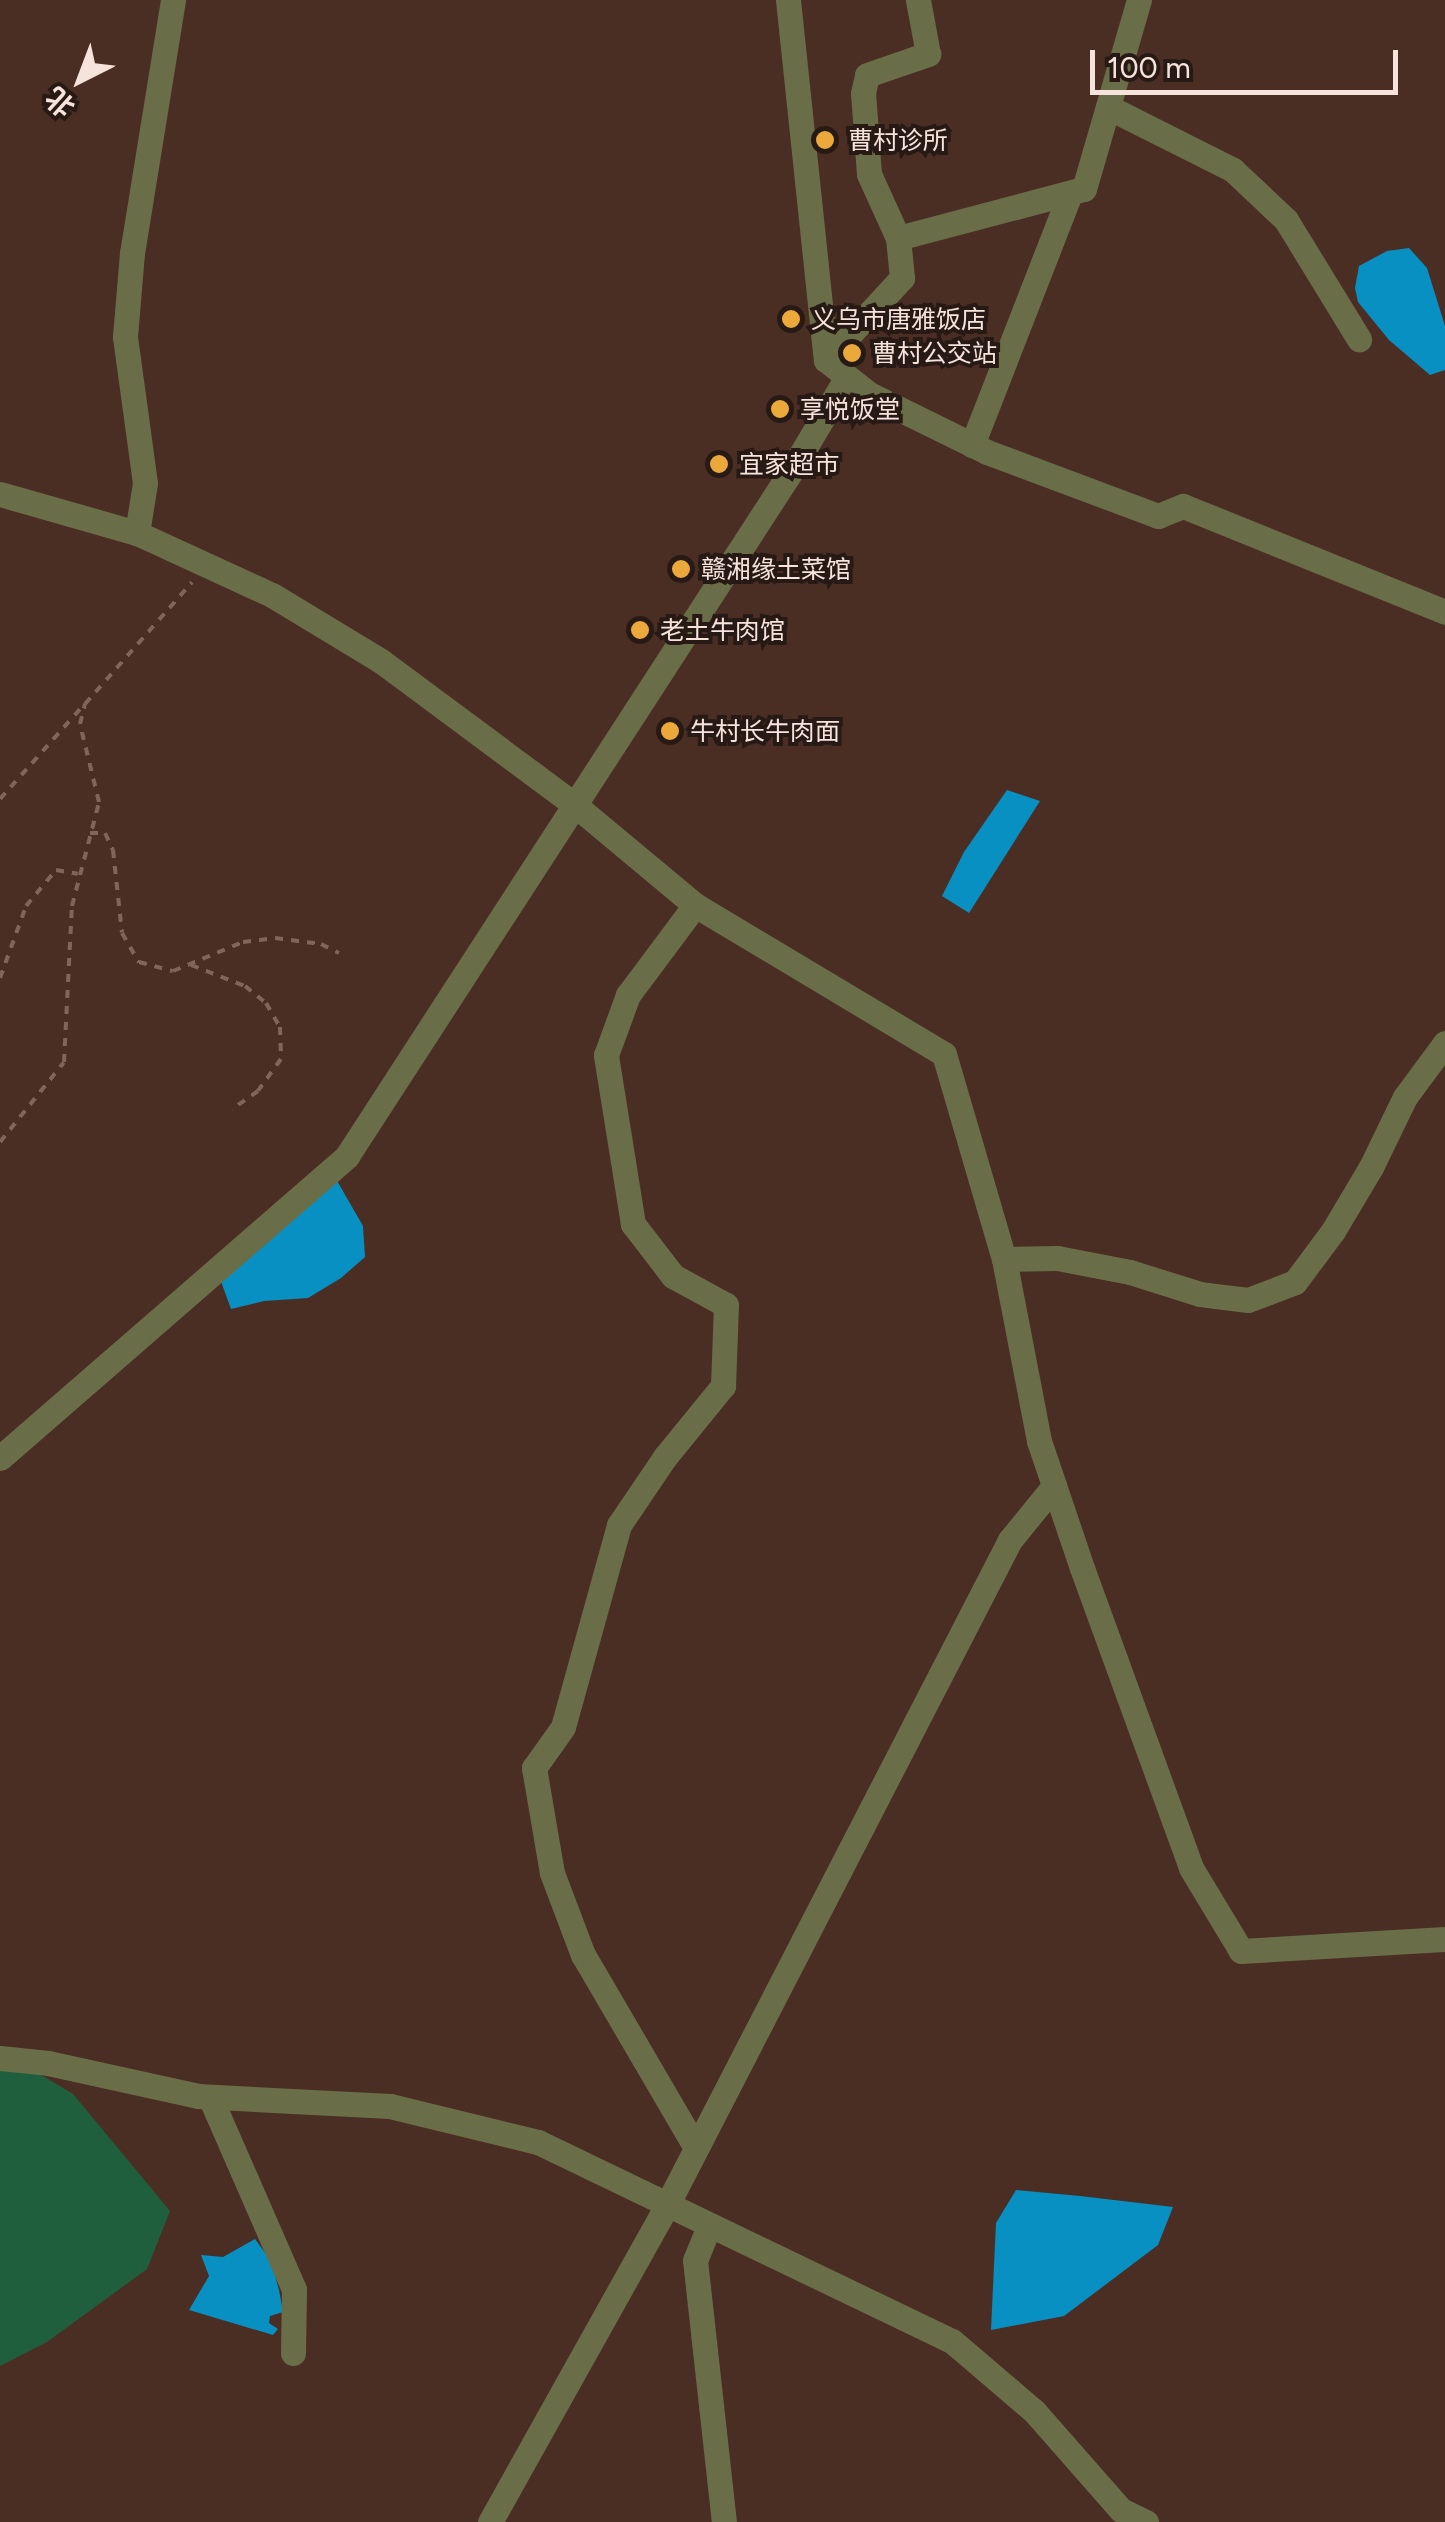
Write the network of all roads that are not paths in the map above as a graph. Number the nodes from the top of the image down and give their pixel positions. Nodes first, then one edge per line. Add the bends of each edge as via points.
1 (173, 0) edge
2 (788, 0) edge
3 (918, 0) edge
4 (1139, 0) edge
5 (1108, 107) junction
6 (1070, 192) junction
7 (898, 238) junction
8 (1359, 338) dead end
9 (826, 360) junction
10 (846, 377) junction
11 (972, 445) junction
12 (0, 494) edge
13 (137, 533) junction
14 (1445, 612) edge
15 (574, 805) junction
16 (696, 905) junction
17 (1445, 1043) edge
18 (1004, 1259) junction
19 (0, 1458) edge
20 (1054, 1486) junction
21 (1445, 1939) edge
22 (0, 2058) edge
23 (210, 2097) junction
24 (696, 2148) junction
25 (666, 2206) junction
26 (709, 2226) junction
27 (292, 2352) dead end
28 (490, 2522) edge
29 (724, 2522) edge
30 (1146, 2522) edge

1 - 13 street via 132,253 125,338 145,483
2 - 9 street
3 - 7 street via 928,54 867,75 863,93 870,174
4 - 5 street
5 - 6 street via 1084,189
5 - 8 street via 1234,170 1286,220
6 - 7 street
6 - 11 street
7 - 9 street via 902,278
9 - 10 street
10 - 11 street
10 - 15 street
11 - 14 street via 1158,516 1183,506
12 - 13 street
13 - 15 street via 272,596 381,662
15 - 16 street
15 - 19 street via 347,1156
16 - 18 street via 944,1054
16 - 24 street via 628,994 606,1055 633,1224 673,1276 726,1305 723,1386 619,1525 562,1727 534,1768 552,1873 583,1955
17 - 18 street via 1404,1097 1371,1168 1294,1282 1248,1300 1056,1258
18 - 20 street
20 - 21 street via 1190,1868 1240,1951
20 - 24 street via 1010,1540
22 - 23 street
23 - 25 street via 390,2106 538,2142
23 - 27 street via 294,2289
24 - 25 street
25 - 26 street
25 - 28 street
26 - 29 street via 695,2260
26 - 30 street via 952,2341 1034,2411 1121,2510

